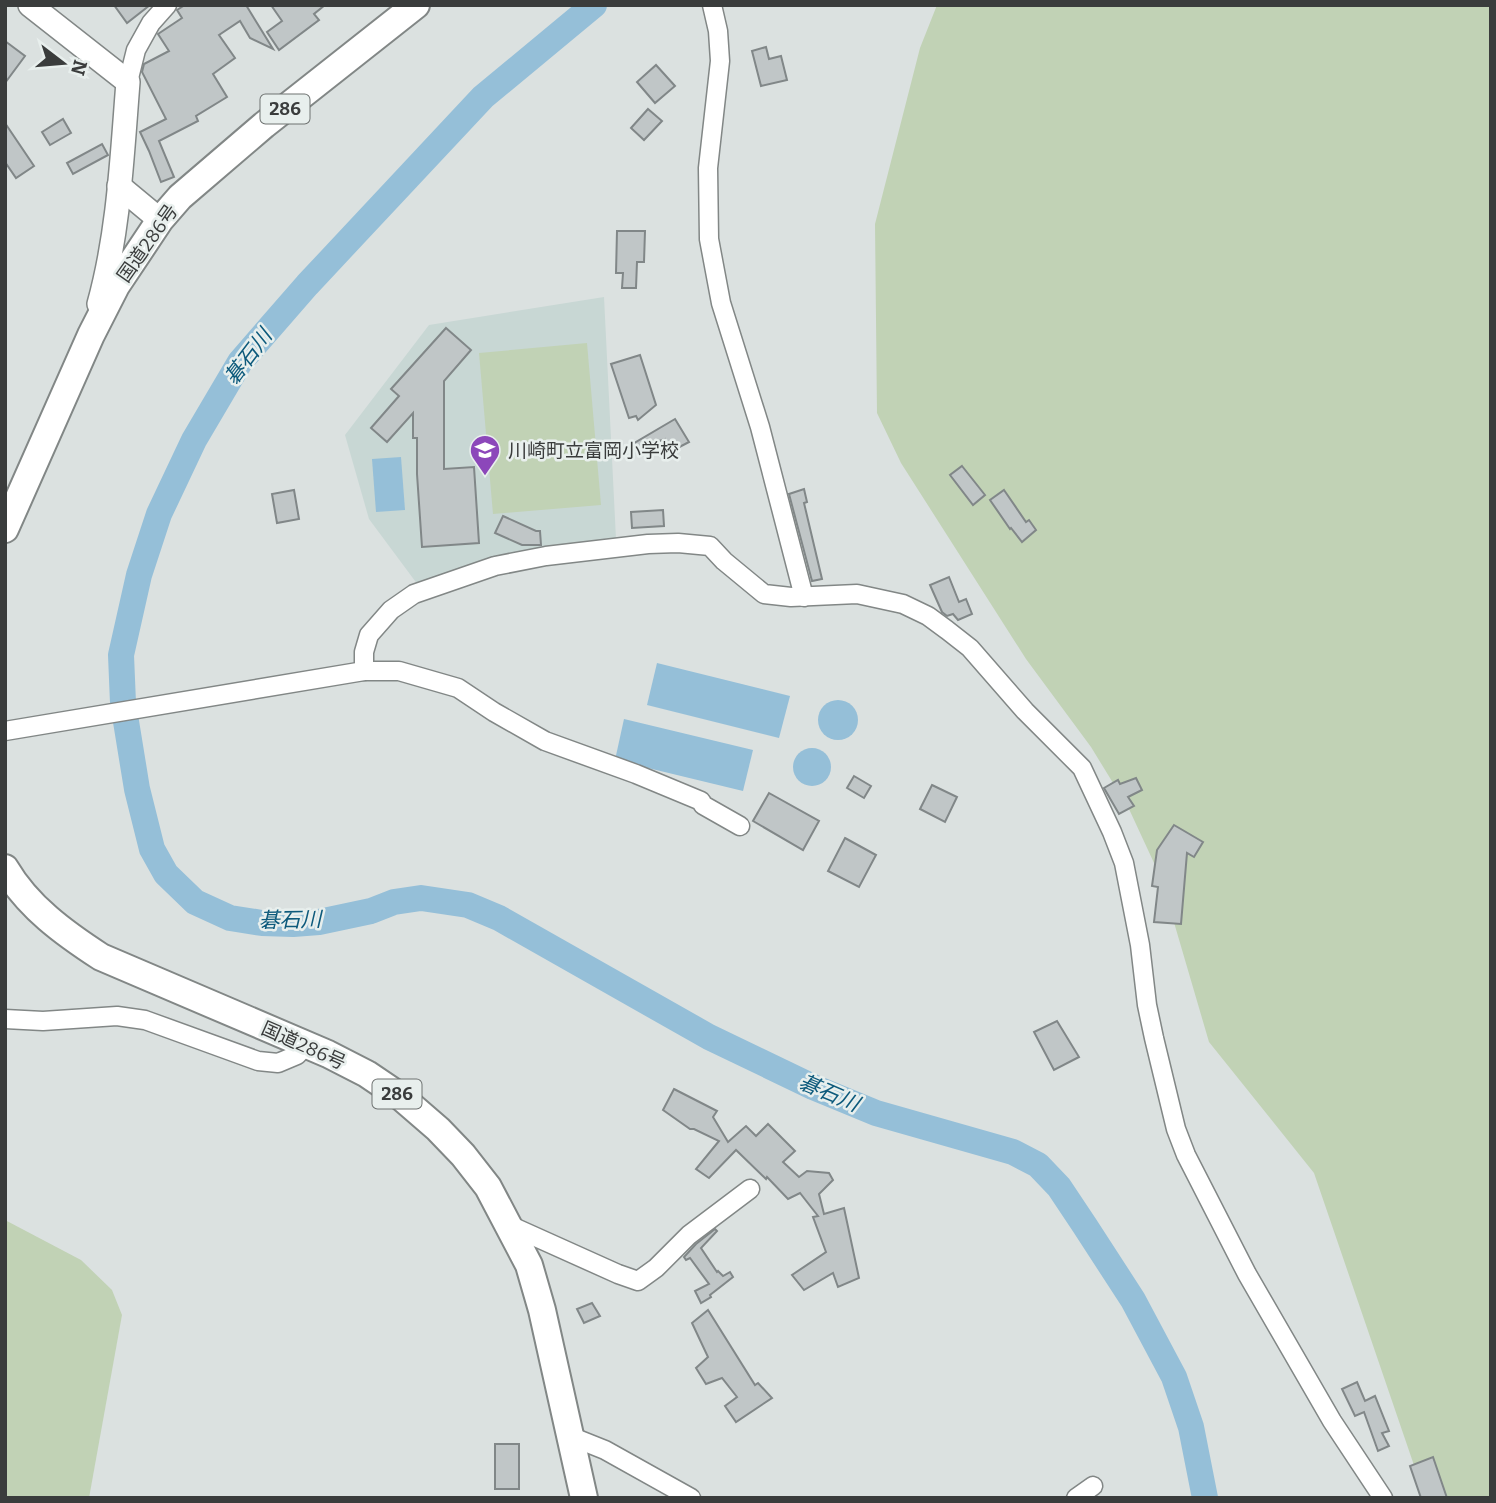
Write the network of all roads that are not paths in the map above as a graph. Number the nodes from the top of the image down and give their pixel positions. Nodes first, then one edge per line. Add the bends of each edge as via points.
1 (30, 5) edge
2 (167, 5) edge
3 (416, 5) edge
4 (712, 5) edge
5 (128, 82) junction
6 (119, 186) junction
7 (160, 220) junction
8 (91, 335) junction
9 (5, 529) edge
10 (804, 597) junction
11 (364, 671) junction
12 (14, 730) edge
13 (740, 826) dead end
14 (5, 868) edge
15 (5, 1019) edge
16 (306, 1045) junction
17 (750, 1189) dead end
18 (509, 1225) junction
19 (570, 1436) junction
20 (1093, 1486) dead end
21 (584, 1498) edge
22 (691, 1498) edge
23 (1076, 1498) edge
24 (1383, 1498) edge

1 - 5 main road
2 - 5 street via 136,50
3 - 7 highway, 国道286号 / 286 via 264,125
4 - 10 street via 720,61 708,167 709,239 721,303 760,427
5 - 6 main road
6 - 7 main road
6 - 8 main road via 107,274
7 - 8 highway, 国道286号 / 286 via 116,286
8 - 9 highway, 国道286号 / 286
10 - 11 street via 764,594 709,546 648,544 546,556 495,566 414,594 391,610 369,635
10 - 24 street via 857,594 903,604 928,616 970,648 1082,768 1124,863 1151,1027 1186,1155 1247,1274 1332,1421
11 - 12 street
11 - 13 street via 399,671 458,688 545,741 701,801
14 - 16 highway, 国道286号 / 286 via 42,914 101,957
15 - 16 street via 117,1016 145,1020 258,1061 278,1062 297,1055
16 - 18 highway, 国道286号 / 286 via 367,1074 438,1129 488,1188
17 - 18 street via 638,1281
18 - 19 highway, 国道286号 / 286 via 529,1265
19 - 21 highway, 国道286号 / 286
19 - 22 street via 605,1450
20 - 23 street

